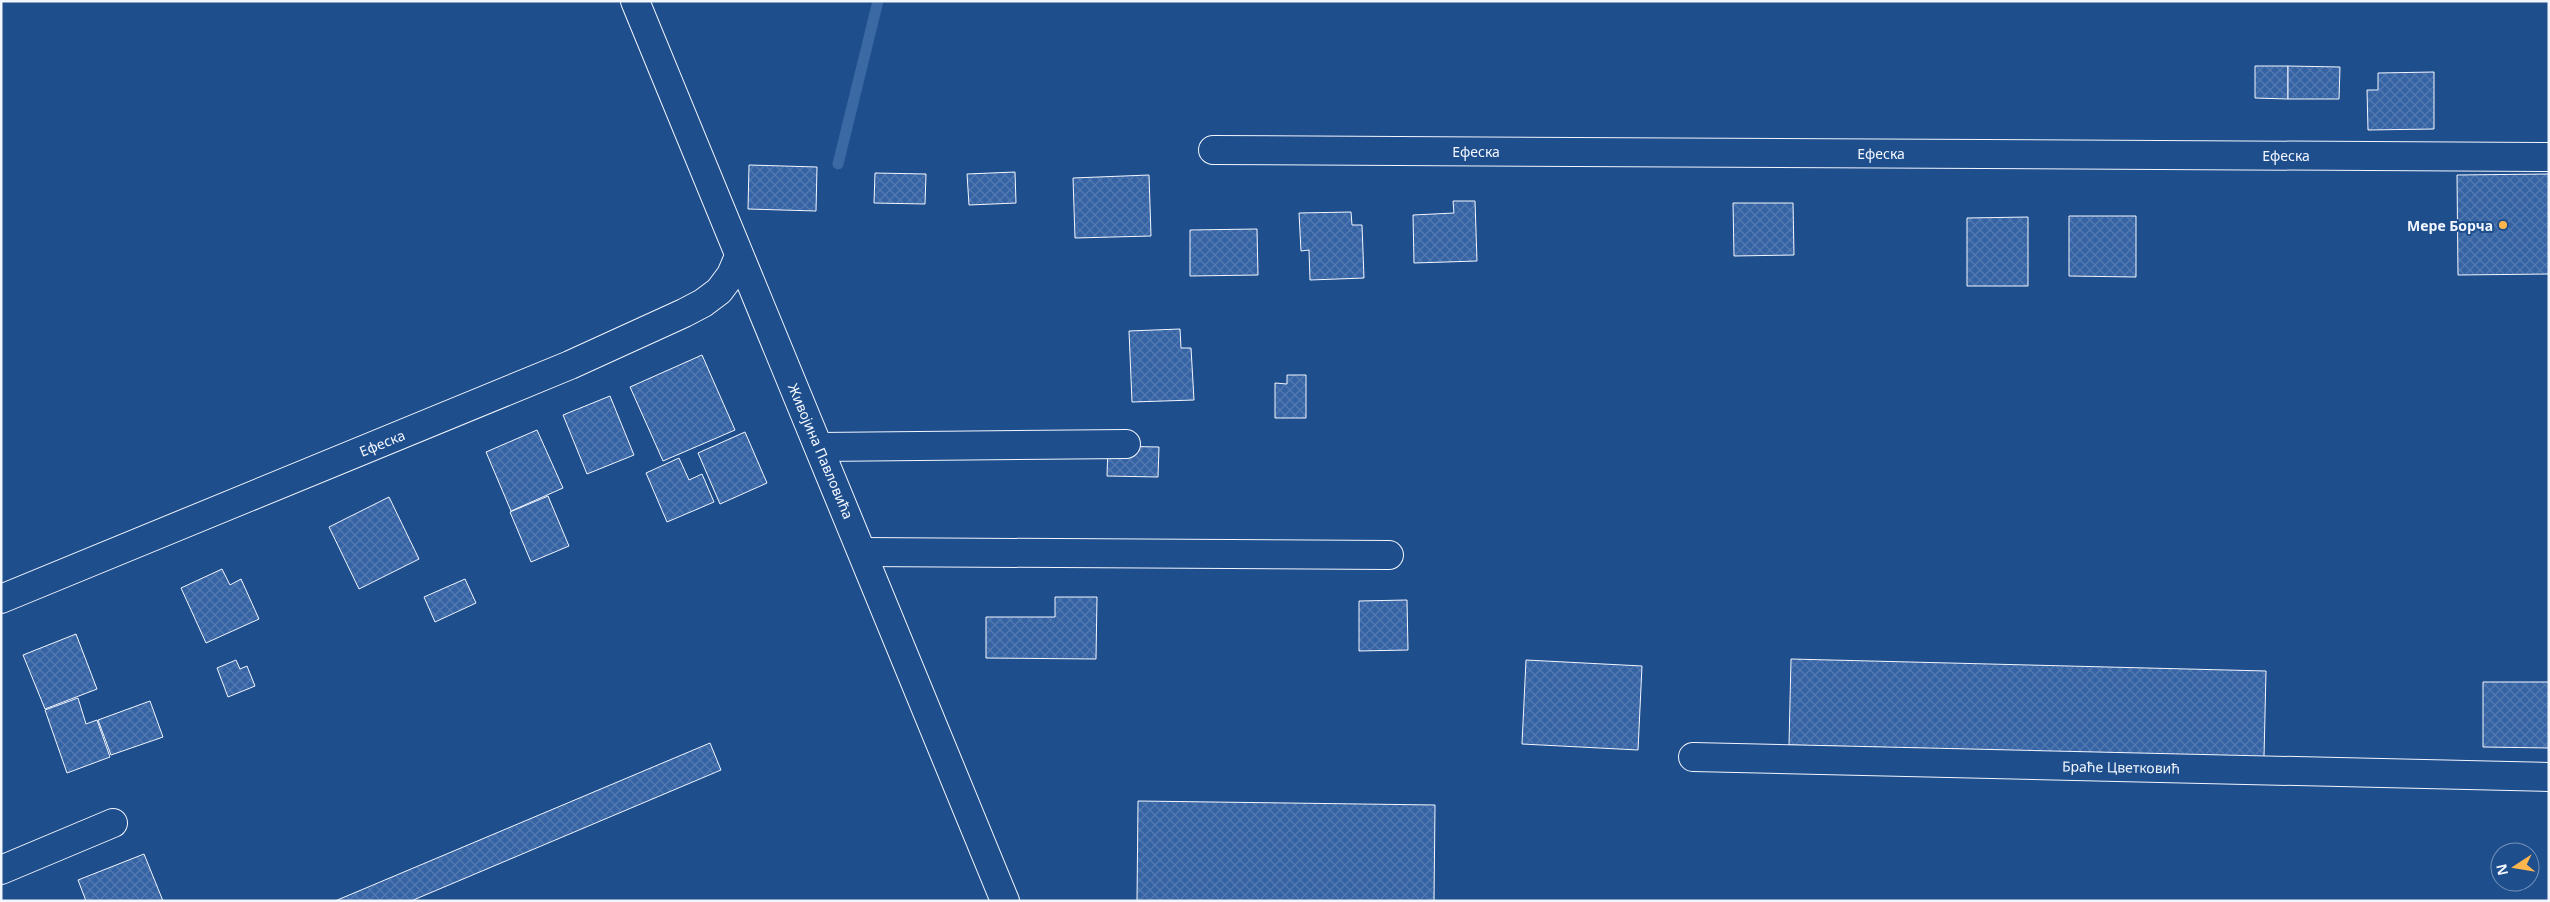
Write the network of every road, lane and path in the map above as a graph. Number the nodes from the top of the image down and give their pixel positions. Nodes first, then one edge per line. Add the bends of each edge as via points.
1 (635, 1) edge
2 (1213, 150) dead end
3 (2549, 157) edge
4 (739, 256) junction
5 (1126, 444) dead end
6 (819, 447) junction
7 (864, 552) junction
8 (1389, 555) dead end
9 (1, 599) edge
10 (1693, 757) dead end
11 (2549, 777) edge
12 (113, 823) dead end
13 (1, 870) edge
14 (1005, 901) edge

1 - 4 street, Живојина Павловића
2 - 3 street, Ефеска
4 - 6 street, Живојина Павловића
4 - 9 street, Ефеска via 731,275 718,290 684,313 570,365
5 - 6 street
6 - 7 street, Живојина Павловића
7 - 8 street
7 - 14 street, Живојина Павловића
10 - 11 street, Браће Цветковић
12 - 13 street

